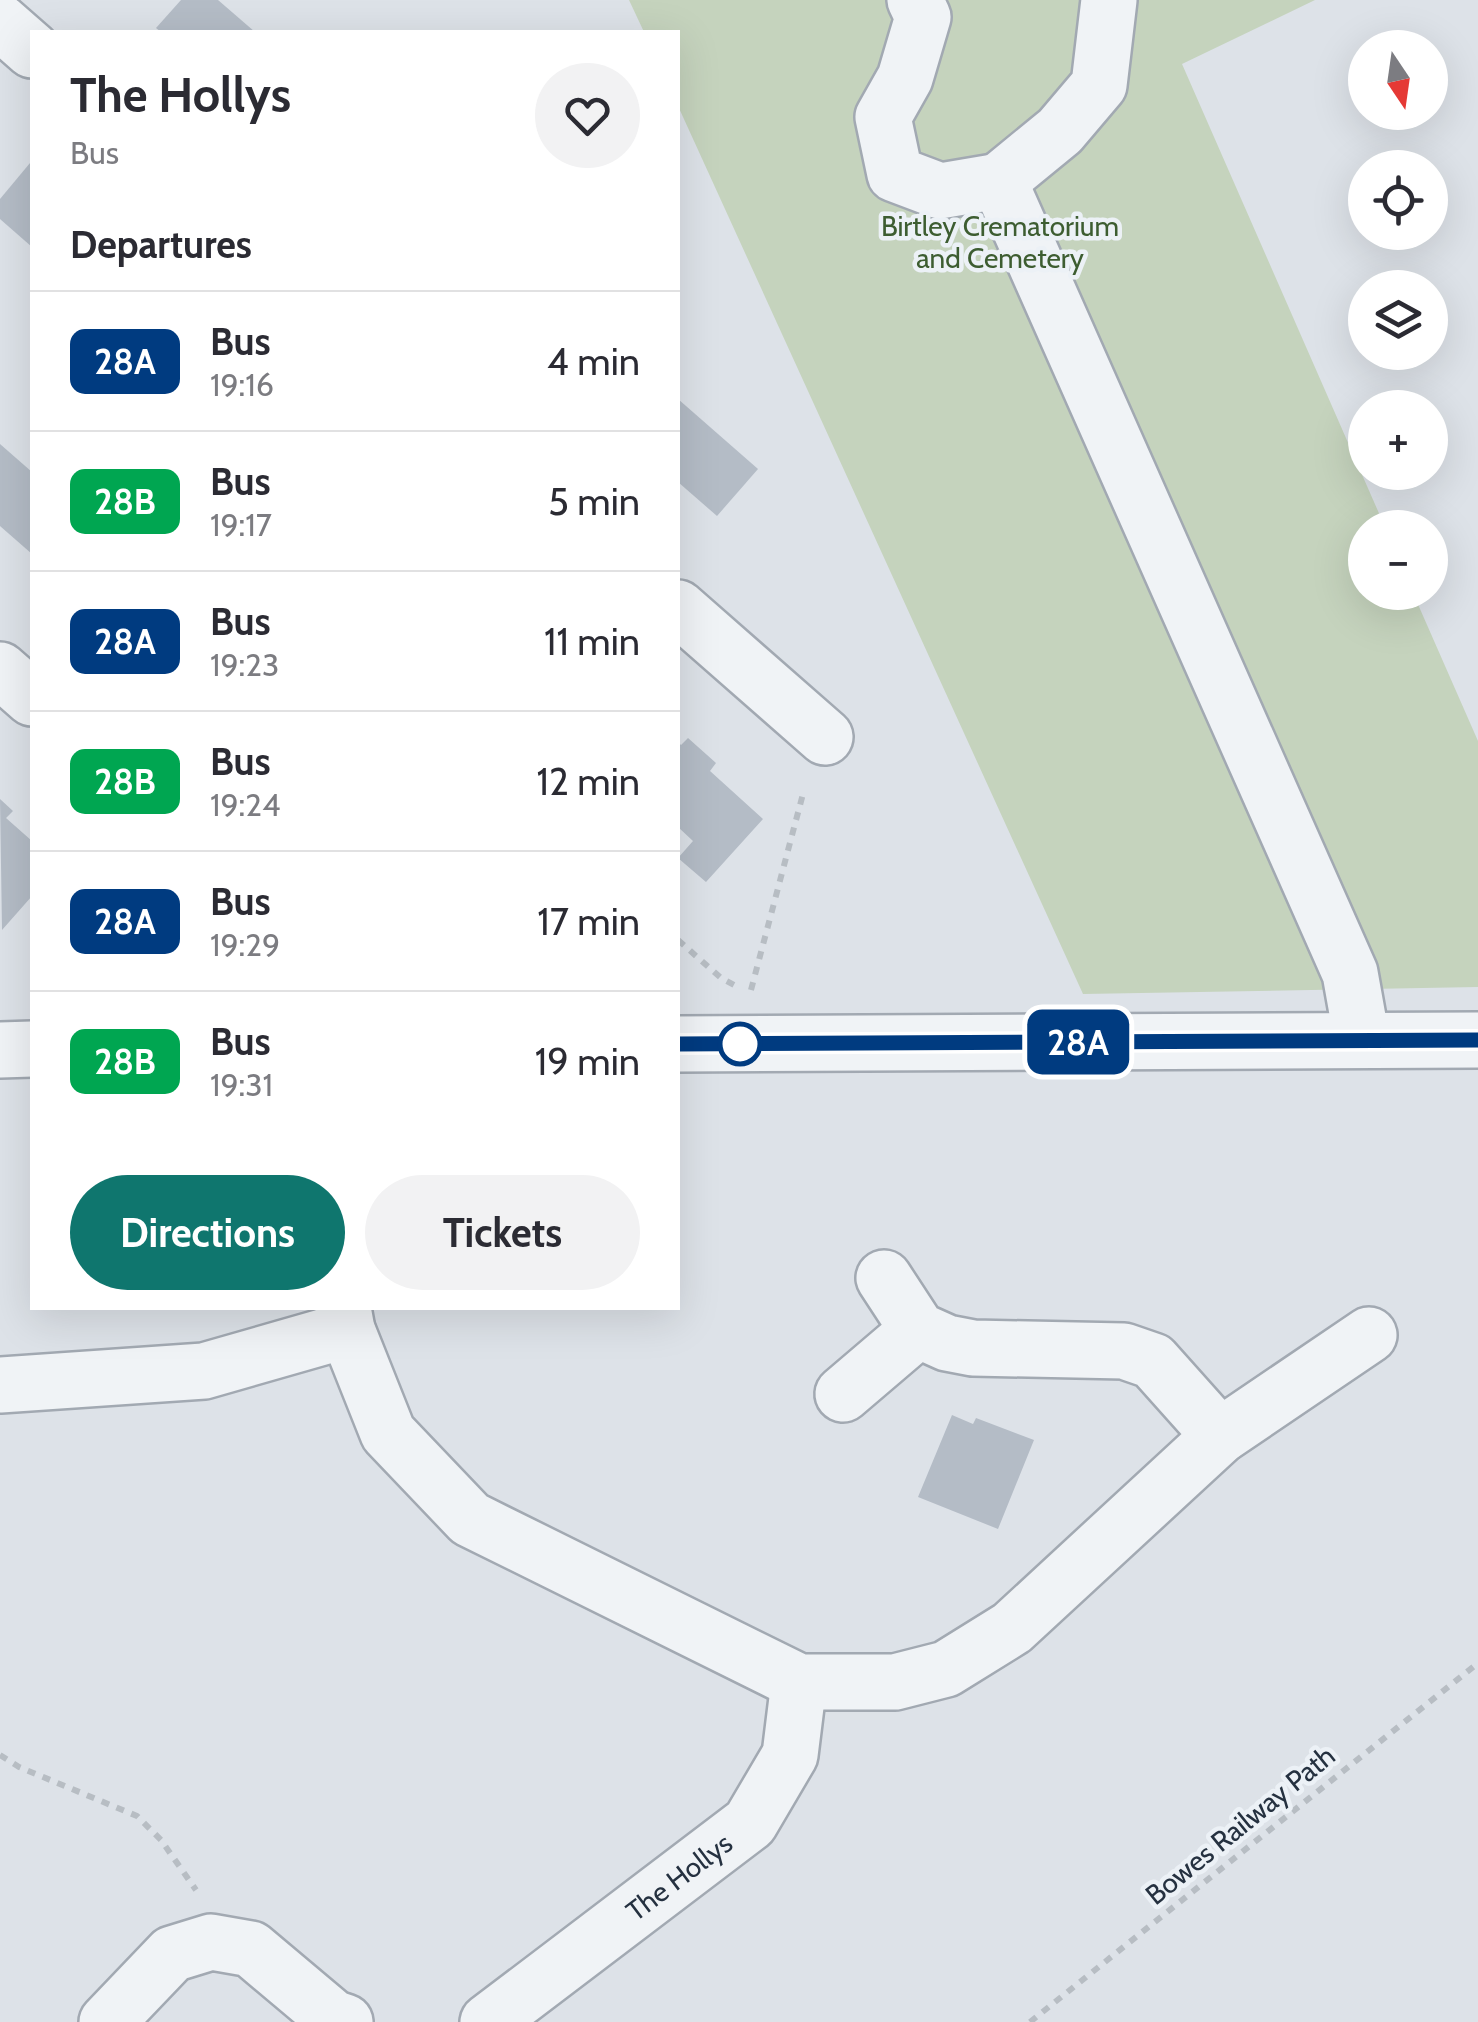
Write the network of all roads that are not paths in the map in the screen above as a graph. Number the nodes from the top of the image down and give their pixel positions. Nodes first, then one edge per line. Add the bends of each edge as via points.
1 (915, 0) edge
2 (1109, 0) edge
3 (0, 22) edge
4 (30, 48) edge
5 (999, 181) junction
6 (680, 610) edge
7 (0, 670) edge
8 (30, 696) edge
9 (825, 737) road end
10 (1362, 1040) junction
11 (1478, 1040) edge
12 (680, 1044) edge
13 (30, 1049) edge
14 (0, 1050) edge
15 (884, 1278) dead end
16 (345, 1319) edge
17 (918, 1330) junction
18 (1369, 1335) dead end
19 (0, 1385) edge
20 (843, 1394) dead end
21 (1220, 1436) junction
22 (799, 1682) junction
23 (107, 2022) edge
24 (345, 2022) edge
25 (488, 2022) edge

1 - 5 street via 922,17 905,78 883,117 895,174 940,191
2 - 5 street via 1099,85 1060,131
3 - 4 street
5 - 10 street via 1350,973
6 - 9 street
7 - 8 street
10 - 11 street
10 - 12 street
13 - 14 street
15 - 17 street
16 - 19 street via 204,1371
16 - 22 street via 388,1433 470,1519
17 - 20 street
17 - 21 street via 973,1348 1124,1351 1153,1361
18 - 21 street
21 - 22 street via 1012,1628 946,1669 896,1682
22 - 25 street, The Hollys via 790,1754 750,1823
23 - 24 street via 172,1954 211,1942 252,1949

